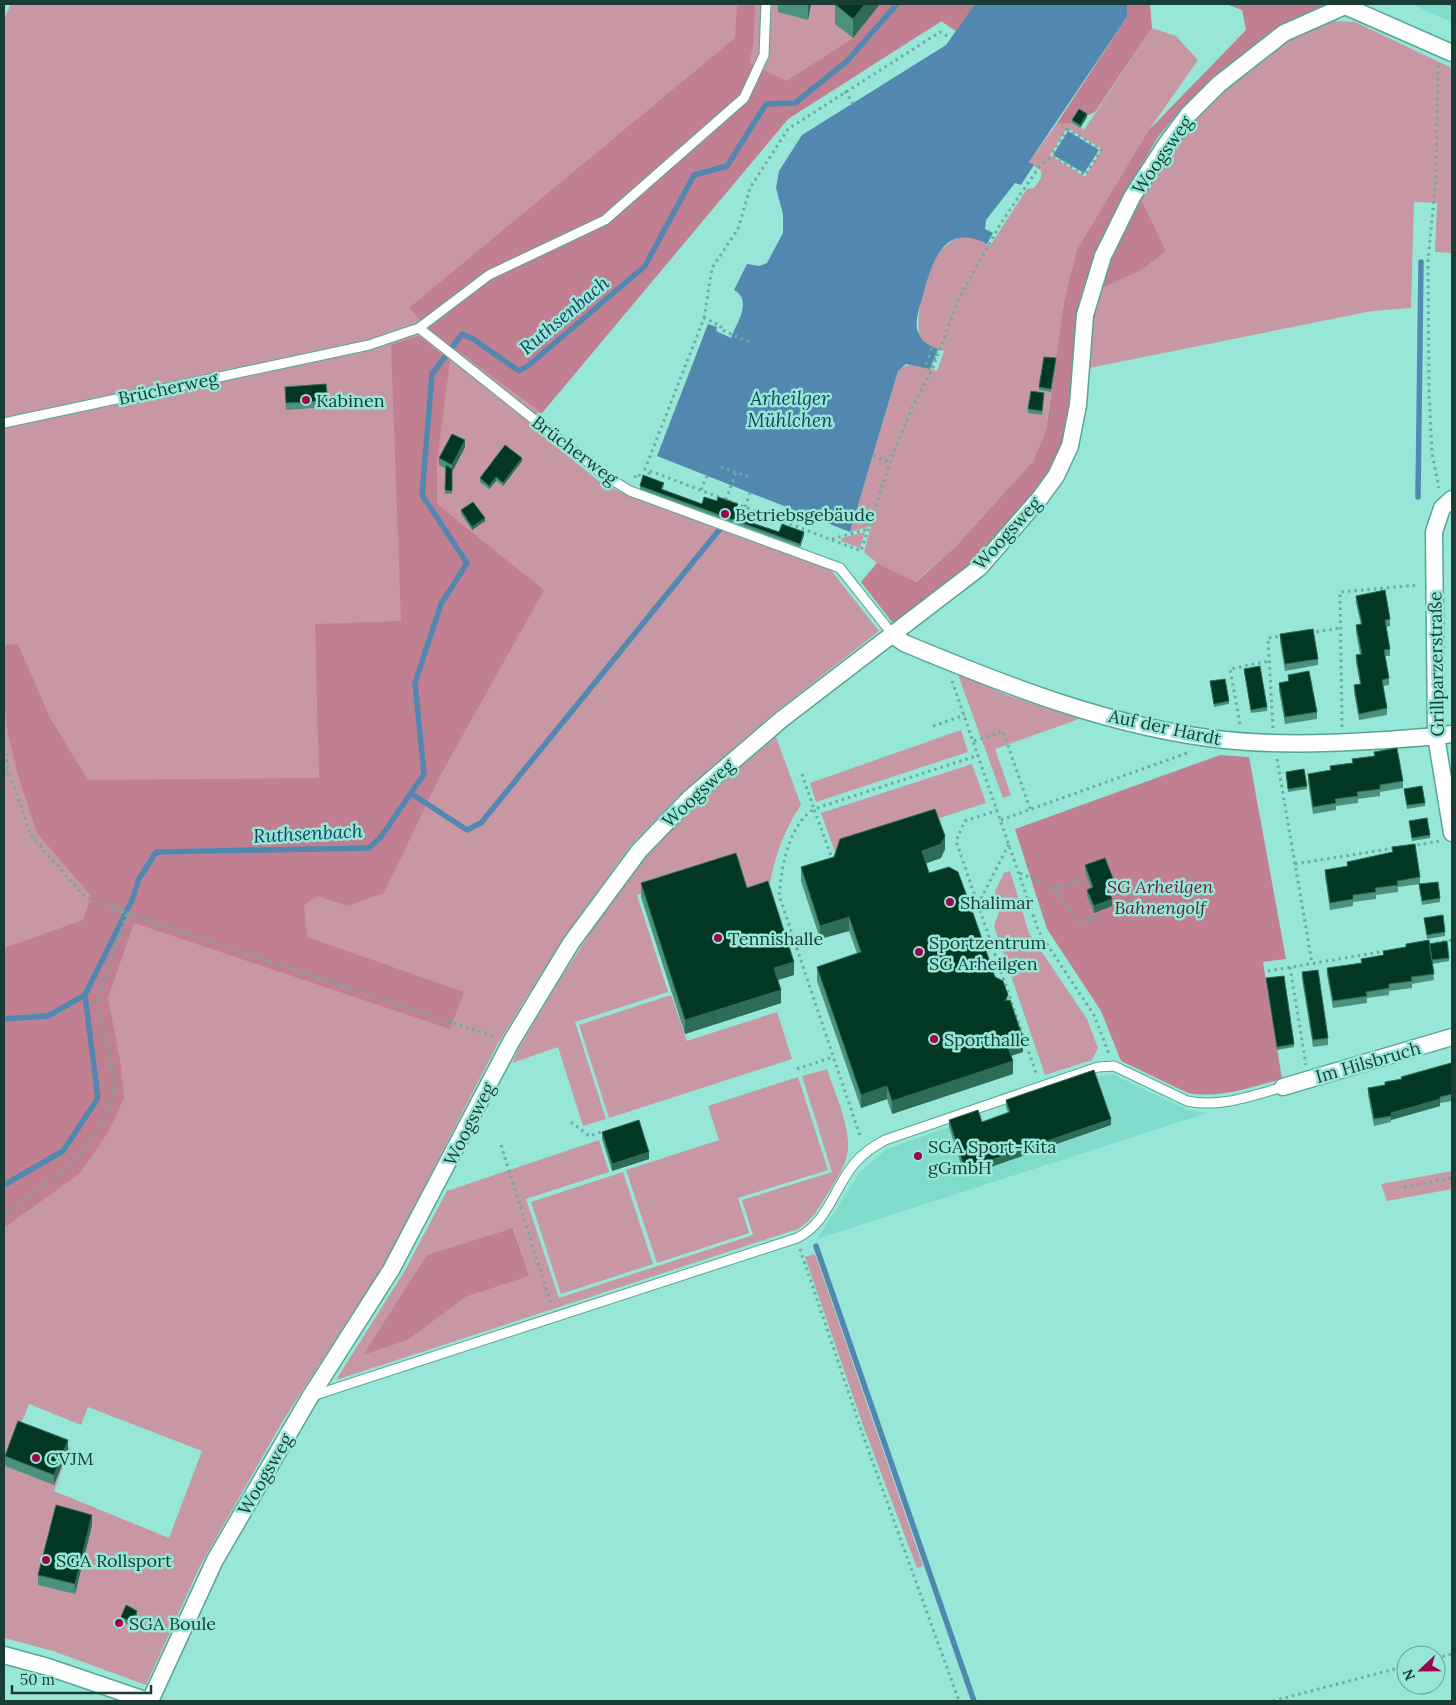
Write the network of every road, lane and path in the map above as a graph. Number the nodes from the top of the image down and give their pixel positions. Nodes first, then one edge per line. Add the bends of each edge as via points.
1 (766, 4) edge
2 (951, 38) dead end
3 (1445, 50) edge
4 (845, 91) junction
5 (853, 104) dead end
6 (1052, 155) junction
7 (704, 318) junction
8 (420, 328) junction
9 (749, 342) dead end
10 (930, 349) dead end
11 (938, 352) junction
12 (928, 356) dead end
13 (936, 359) junction
14 (925, 363) dead end
15 (934, 366) junction
16 (4, 423) edge
17 (873, 456) dead end
18 (890, 462) junction
19 (721, 467) dead end
20 (650, 471) junction
21 (736, 472) junction
22 (706, 476) dead end
23 (644, 477) edge
24 (749, 477) dead end
25 (701, 490) junction
26 (750, 493) dead end
27 (726, 500) junction
28 (1447, 504) edge
29 (745, 507) junction
30 (868, 529) junction
31 (832, 540) junction
32 (1434, 584) junction
33 (1340, 628) junction
34 (1304, 633) edge
35 (892, 635) junction
36 (1286, 636) edge
37 (944, 660) junction
38 (1269, 661) junction
39 (965, 716) junction
40 (933, 726) dead end
41 (1452, 734) edge
42 (1436, 736) junction
43 (974, 741) junction
44 (1243, 742) junction
45 (1274, 743) junction
46 (1342, 743) junction
47 (4, 747) edge
48 (1195, 750) dead end
49 (979, 755) junction
50 (4, 772) edge
51 (10, 774) junction
52 (802, 774) dead end
53 (814, 808) junction
54 (998, 810) junction
55 (1030, 810) junction
56 (1001, 820) junction
57 (1447, 837) edge
58 (1009, 844) junction
59 (833, 861) edge
60 (1296, 864) junction
61 (1019, 873) junction
62 (1084, 879) dead end
63 (1054, 889) junction
64 (978, 905) junction
65 (127, 913) junction
66 (1102, 915) dead end
67 (968, 924) edge
68 (817, 940) edge
69 (1452, 940) edge
70 (1434, 943) edge
71 (796, 947) junction
72 (1396, 949) edge
73 (1312, 963) junction
74 (1290, 967) junction
75 (1268, 971) dead end
76 (1452, 1037) edge
77 (511, 1042) junction
78 (833, 1057) junction
79 (1114, 1066) junction
80 (797, 1069) dead end
81 (1308, 1079) junction
82 (1040, 1086) junction
83 (1283, 1087) joint
84 (571, 1122) dead end
85 (612, 1128) edge
86 (501, 1144) dead end
87 (865, 1152) junction
88 (1452, 1178) edge
89 (1404, 1188) dead end
90 (4, 1216) edge
91 (796, 1238) junction
92 (555, 1316) junction
93 (310, 1397) junction
94 (4, 1655) edge
95 (1396, 1669) edge
96 (149, 1701) edge
97 (959, 1701) edge
98 (1273, 1701) edge

1 - 8 lane, Brücherweg via 764,55 744,98 605,220 489,275
2 - 4 path via 940,32
3 - 28 path via 1428,259 1432,453
3 - 35 street, Woogsweg via 1346,6 1284,33 1219,84 1188,115 1132,197 1103,256 1085,316 1078,405 1070,446 1056,476 979,568
4 - 5 path
4 - 7 path via 788,130 750,188 738,229 712,268
6 - 6 path via 1067,129 1101,150 1085,175
6 - 11 path via 998,223 959,298
7 - 9 path
7 - 20 path via 645,469
8 - 16 lane, Brücherweg via 368,345
8 - 35 lane, Brücherweg via 604,476 630,491 840,568
10 - 11 path
11 - 13 path
12 - 13 path
13 - 15 path
14 - 15 path
15 - 18 path via 911,410
17 - 18 path
18 - 30 path
19 - 21 path
20 - 23 path via 647,478
20 - 25 path
21 - 24 path
21 - 27 path
22 - 25 path
25 - 27 path
26 - 29 path
27 - 29 path
28 - 32 street, Grillparzerstraße via 1434,532
29 - 31 path
30 - 31 path
30 - 31 path via 861,551
32 - 33 path via 1340,592
32 - 42 street, Grillparzerstraße
33 - 34 path
33 - 46 path
35 - 37 street, Auf der Hardt
35 - 77 street, Woogsweg via 775,725 690,798 639,851 571,943
36 - 38 path via 1268,638
37 - 39 path
37 - 44 street, Auf der Hardt via 1006,685 1080,709 1145,726
38 - 44 path via 1230,668
38 - 45 path
39 - 40 path
39 - 43 path
41 - 42 street, Auf der Hardt
42 - 46 street, Auf der Hardt
42 - 57 street, Grillparzerstraße
43 - 49 path
43 - 55 path via 1003,731
44 - 45 street, Auf der Hardt
45 - 46 street, Auf der Hardt
45 - 60 path
47 - 51 path
48 - 55 path
49 - 53 path
49 - 54 path
50 - 51 path
51 - 65 path, bridge via 31,836 84,898 133,916
52 - 53 path
53 - 59 path
53 - 71 path via 798,826 782,865 779,895
54 - 56 path
54 - 64 path via 965,822 956,841
55 - 56 path
56 - 58 path
57 - 60 path
58 - 61 path
58 - 64 path
60 - 73 path
61 - 63 path
61 - 79 path via 1039,932 1094,1015
62 - 63 path
63 - 66 path via 1079,923
64 - 67 path
64 - 82 path
65 - 77 path
65 - 90 path via 97,999 111,1062 114,1096 96,1132 72,1164
68 - 71 path
69 - 70 path
71 - 78 path
72 - 73 path
73 - 74 path
74 - 75 path
74 - 81 path
76 - 81 street, Im Hilsbruch
77 - 93 street, Woogsweg via 392,1270
78 - 80 path
78 - 87 path
79 - 82 lane via 1098,1067
79 - 83 lane via 1187,1101 1199,1103 1226,1103
81 - 83 street, Im Hilsbruch
82 - 87 lane via 885,1140
84 - 85 path via 589,1136
86 - 92 path
87 - 91 lane via 852,1165 820,1220
88 - 89 path
91 - 92 lane
91 - 97 path
92 - 93 lane
93 - 96 street, Woogsweg via 211,1568
94 - 96 street via 48,1666
95 - 98 path

